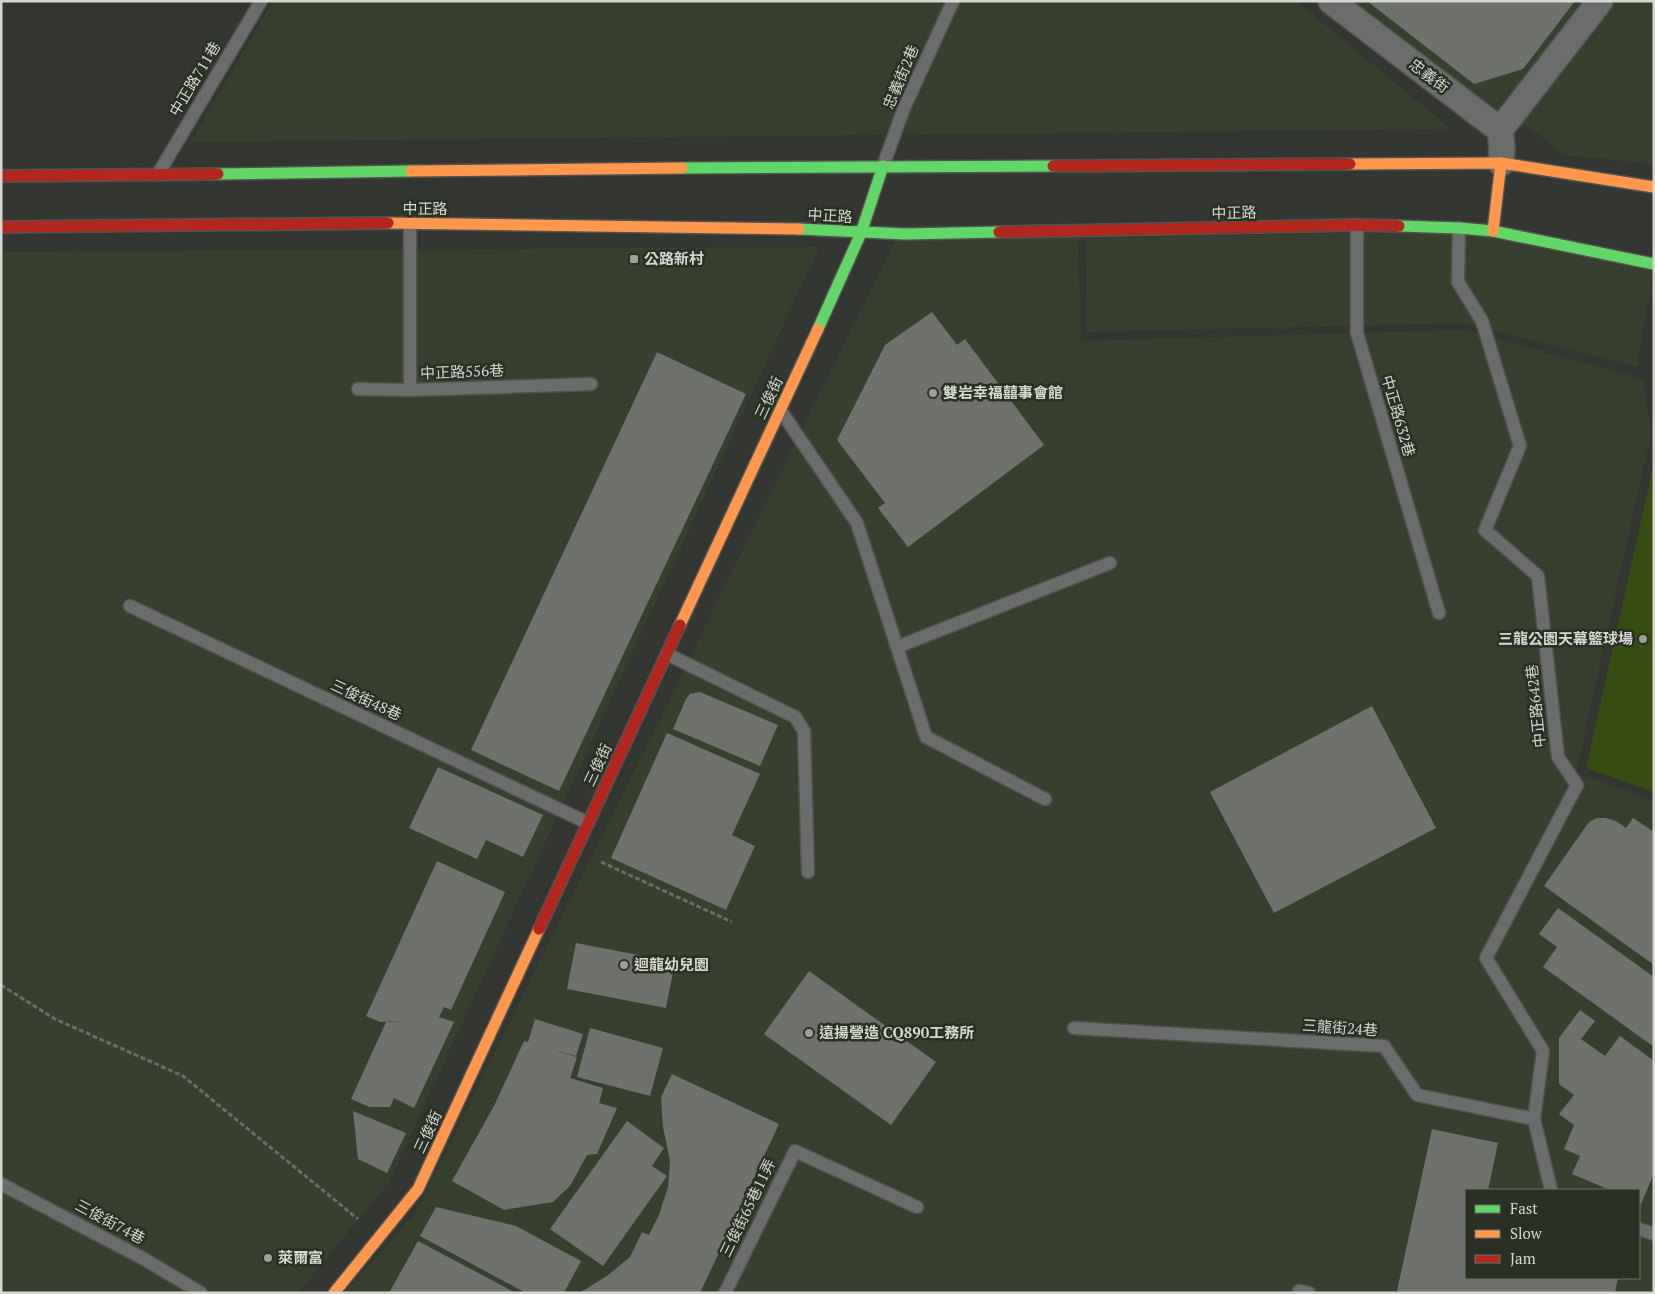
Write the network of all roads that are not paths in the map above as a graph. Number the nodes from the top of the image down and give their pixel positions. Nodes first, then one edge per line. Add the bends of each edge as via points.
1 (261, 1) edge
2 (952, 1) edge
3 (1332, 1) edge
4 (1600, 1) edge
5 (1500, 130) junction
6 (1501, 163) junction
7 (883, 166) junction
8 (158, 174) junction
9 (1, 176) edge
10 (1654, 187) edge
11 (410, 223) junction
12 (1357, 225) junction
13 (1, 227) edge
14 (1458, 228) junction
15 (1493, 231) junction
16 (860, 233) junction
17 (1654, 264) edge
18 (591, 384) dead end
19 (358, 389) dead end
20 (410, 390) junction
21 (780, 410) junction
22 (1110, 563) dead end
23 (130, 606) dead end
24 (1439, 613) dead end
25 (897, 647) junction
26 (667, 654) junction
27 (1045, 800) dead end
28 (588, 823) junction
29 (808, 872) dead end
30 (1074, 1028) dead end
31 (1534, 1119) junction
32 (1, 1184) edge
33 (1551, 1189) edge
34 (917, 1207) dead end
35 (1640, 1229) edge
36 (1654, 1234) edge
37 (201, 1293) edge
38 (334, 1293) edge
39 (725, 1293) edge

1 - 8 lane, 中正路711巷
2 - 7 lane, 忠義街2巷 via 904,108
3 - 5 street, 忠義街
4 - 5 street
5 - 6 street
6 - 7 main road
6 - 10 main road
6 - 15 main road
7 - 8 main road
7 - 16 main road, 三俊街
8 - 9 main road
11 - 13 main road, 中正路
11 - 16 main road, 中正路 via 817,229
11 - 20 lane, 中正路556巷
12 - 14 main road, 中正路
12 - 16 main road, 中正路
12 - 24 lane, 中正路632巷 via 1357,333
14 - 15 main road, 中正路
14 - 31 lane, 中正路642巷 via 1458,282 1482,321 1520,446 1485,530 1538,576 1558,757 1577,785 1486,958 1543,1051
15 - 17 main road, 中正路
16 - 21 main road, 三俊街
18 - 20 lane, 中正路556巷
19 - 20 lane
21 - 25 lane via 857,523
21 - 26 main road, 三俊街
22 - 25 lane
23 - 28 lane, 三俊街48巷
25 - 27 lane via 926,737
26 - 28 main road, 三俊街
26 - 29 lane via 794,717 799,724 804,732
28 - 38 main road, 三俊街 via 418,1188
30 - 31 lane, 三龍街24巷 via 1384,1046 1417,1095
31 - 33 lane
32 - 37 lane, 三俊街74巷 via 136,1254
34 - 39 lane, 三俊街65巷11弄 via 795,1151
35 - 36 lane

